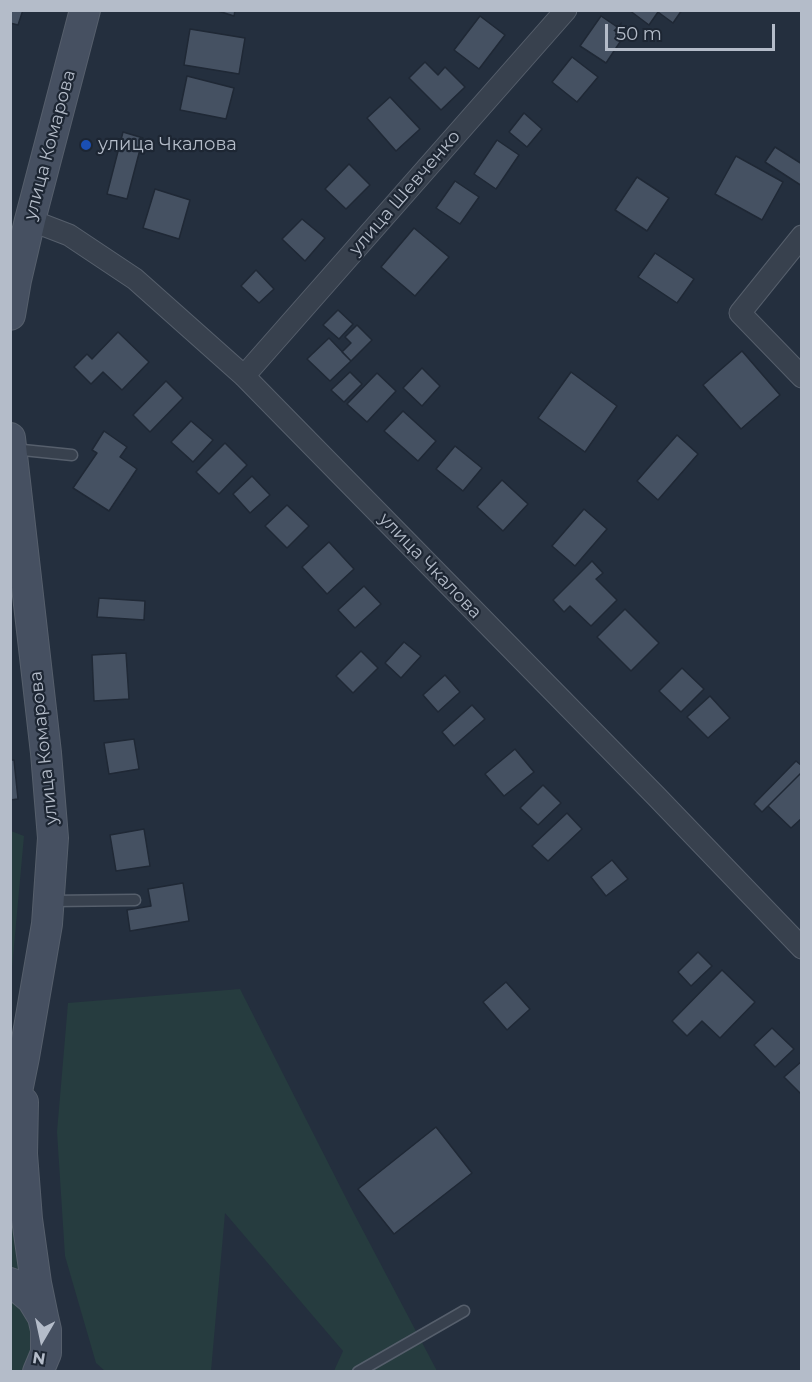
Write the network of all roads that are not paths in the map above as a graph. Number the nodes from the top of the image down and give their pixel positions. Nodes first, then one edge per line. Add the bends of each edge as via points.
1 (85, 10) edge
2 (566, 10) edge
3 (30, 220) junction
4 (801, 236) edge
5 (10, 315) edge
6 (244, 376) junction
7 (801, 377) edge
8 (11, 444) edge
9 (72, 454) dead end
10 (135, 900) dead end
11 (49, 901) junction
12 (801, 948) edge
13 (24, 1057) junction
14 (10, 1126) edge
15 (10, 1283) edge
16 (465, 1311) dead end
17 (45, 1324) junction
18 (38, 1371) edge
19 (58, 1371) edge
20 (358, 1371) edge

1 - 3 main road, улица Комарова
2 - 6 street, улица Шевченко
3 - 5 main road, улица Комарова
3 - 6 street, улица Чкалова via 69,235 135,279
4 - 7 street via 740,313
6 - 12 street, улица Чкалова
8 - 9 lane
8 - 11 main road, улица Комарова via 46,753 53,838
10 - 11 lane
11 - 13 main road, улица Комарова
13 - 14 main road
13 - 17 main road via 22,1154 27,1219
15 - 17 main road via 32,1299
16 - 20 lane
17 - 18 main road via 45,1353
17 - 19 main road

